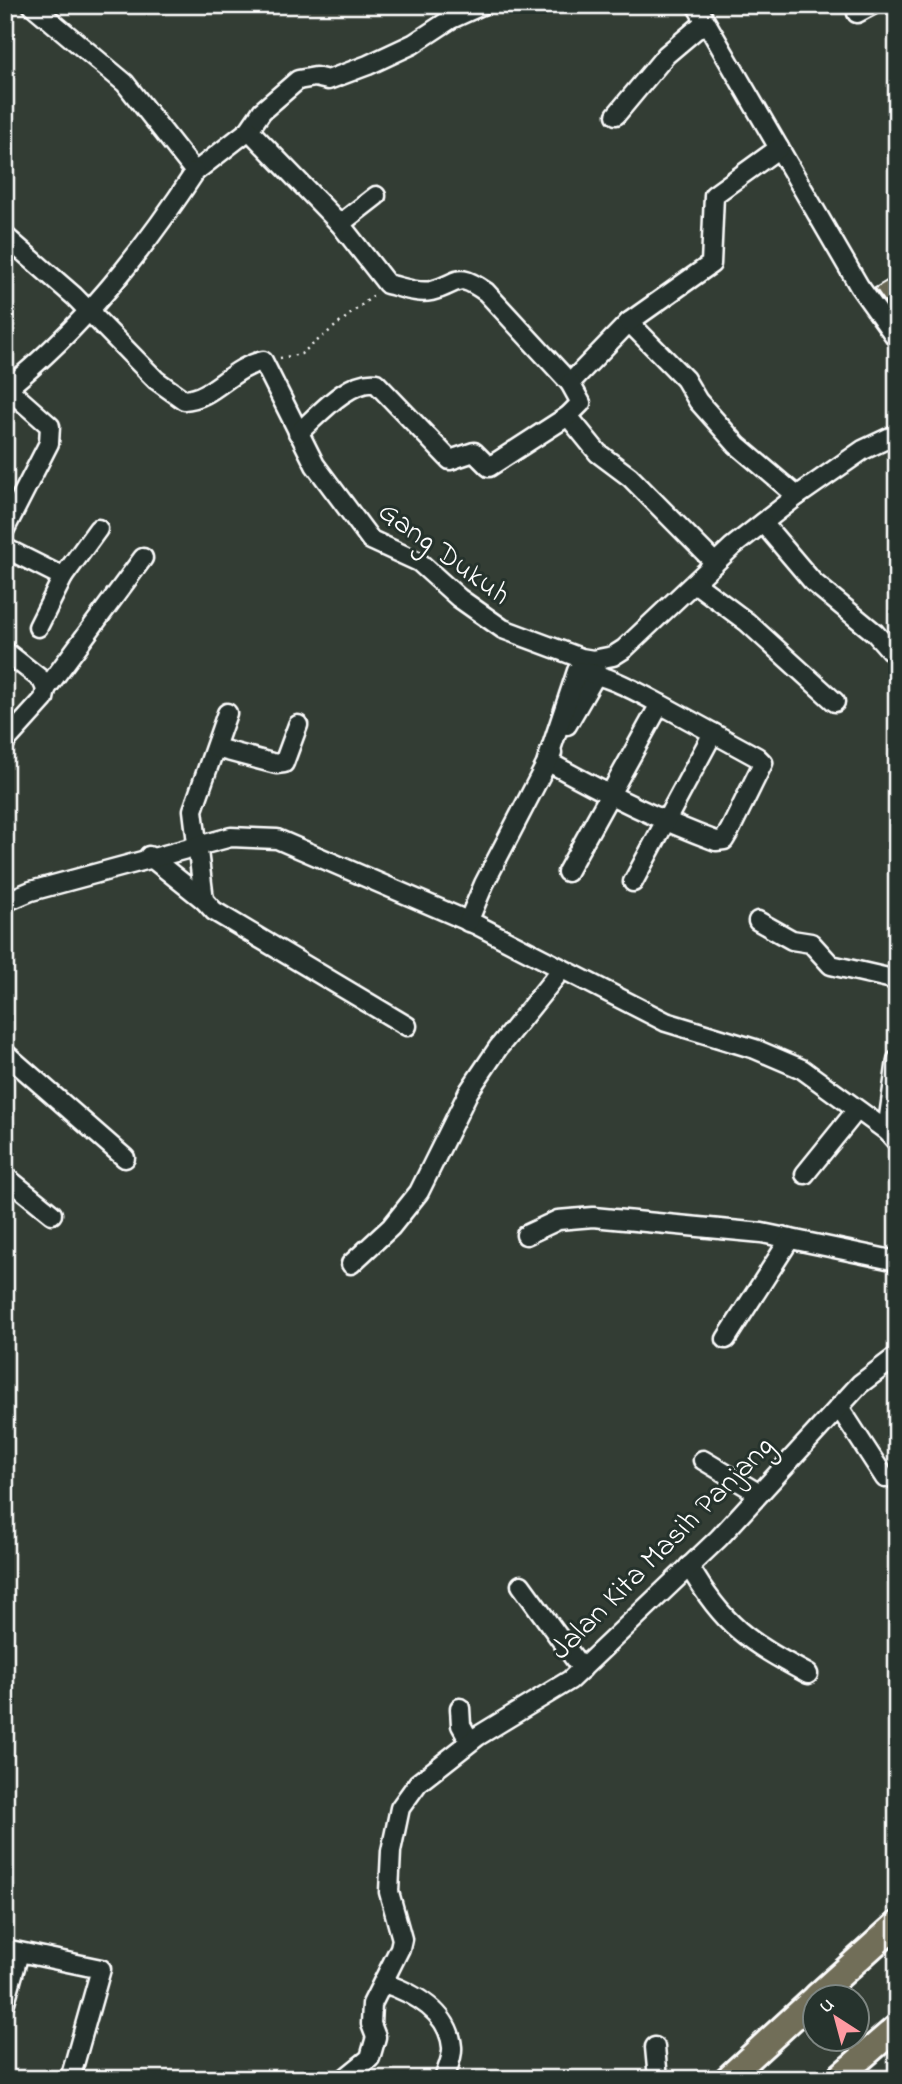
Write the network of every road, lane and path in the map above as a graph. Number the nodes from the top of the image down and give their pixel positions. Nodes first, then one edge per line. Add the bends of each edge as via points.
1 (32, 5) edge
2 (482, 5) edge
3 (695, 5) edge
4 (705, 22) junction
5 (616, 115) dead end
6 (249, 130) junction
7 (779, 148) junction
8 (195, 172) junction
9 (376, 196) dead end
10 (340, 224) junction
11 (5, 236) edge
12 (387, 284) junction
13 (90, 312) junction
14 (629, 321) junction
15 (897, 340) edge
16 (263, 361) junction
17 (570, 383) junction
18 (6, 389) edge
19 (568, 416) junction
20 (298, 433) junction
21 (897, 435) edge
22 (797, 495) junction
23 (763, 523) junction
24 (5, 529) edge
25 (98, 529) dead end
26 (5, 548) edge
27 (142, 558) dead end
28 (715, 562) junction
29 (63, 577) junction
30 (696, 584) junction
31 (38, 627) dead end
32 (5, 651) edge
33 (897, 658) edge
34 (46, 689) junction
35 (835, 702) dead end
36 (660, 704) junction
37 (227, 713) dead end
38 (298, 725) dead end
39 (713, 733) junction
40 (7, 737) edge
41 (216, 748) junction
42 (547, 761) junction
43 (608, 795) junction
44 (665, 822) junction
45 (198, 844) junction
46 (149, 856) junction
47 (567, 872) dead end
48 (633, 882) dead end
49 (204, 900) junction
50 (5, 902) edge
51 (758, 921) dead end
52 (473, 924) junction
53 (562, 969) junction
54 (897, 980) edge
55 (407, 1026) dead end
56 (5, 1053) edge
57 (897, 1060) edge
58 (856, 1111) junction
59 (892, 1137) edge
60 (125, 1158) dead end
61 (805, 1174) dead end
62 (5, 1176) edge
63 (52, 1214) dead end
64 (526, 1236) dead end
65 (790, 1239) junction
66 (897, 1261) edge
67 (351, 1264) dead end
68 (726, 1339) dead end
69 (897, 1356) edge
70 (839, 1407) junction
71 (703, 1460) dead end
72 (885, 1478) dead end
73 (758, 1493) junction
74 (689, 1566) junction
75 (521, 1585) dead end
76 (582, 1669) junction
77 (808, 1674) dead end
78 (460, 1708) dead end
79 (470, 1741) junction
80 (897, 1924) edge
81 (12, 1951) edge
82 (834, 1982) edge
83 (384, 1983) junction
84 (5, 2003) edge
85 (800, 2013) edge
86 (897, 2027) edge
87 (655, 2047) dead end
88 (70, 2079) edge
89 (344, 2079) edge
90 (444, 2079) edge
91 (657, 2079) edge
92 (727, 2079) edge
93 (837, 2079) edge

1 - 8 street via 125,83
2 - 6 street via 368,65 328,80 298,80 262,111
3 - 4 street
4 - 5 street via 666,55
4 - 7 street
6 - 8 street
6 - 10 street
7 - 14 street via 714,195 710,264
7 - 15 street via 859,286
8 - 13 street via 125,272
9 - 10 street
10 - 12 street
11 - 13 street
12 - 16 path via 300,354
12 - 17 street via 425,291 454,279 471,281
13 - 16 street via 156,380 184,400 202,398 234,372
13 - 18 street
14 - 17 street
14 - 22 street via 685,379 737,445
16 - 20 street, Gang Dukuh
17 - 19 street via 582,401
18 - 24 street via 50,426 49,443
19 - 20 street via 489,467 475,452 452,461 379,384 363,383 348,390
19 - 28 street via 598,453 630,477
20 - 30 street, Gang Dukuh via 330,487 371,540 419,562 480,614 519,636 581,658 614,656
21 - 22 street, Gang Dukuh via 863,450
22 - 23 street, Gang Dukuh
23 - 28 street, Gang Dukuh
23 - 33 street via 813,582 875,633
25 - 29 street
26 - 29 street
27 - 34 street
28 - 30 street, Gang Dukuh
29 - 31 street
30 - 35 street via 747,622
32 - 34 street via 42,680
34 - 40 street via 44,699
36 - 39 street
36 - 42 street via 622,682 577,671
36 - 43 street
37 - 41 street
38 - 41 street via 284,764
39 - 44 street
39 - 44 street via 763,763 730,830 723,840 716,841
41 - 45 street via 193,810
42 - 43 street
42 - 52 street via 497,862
43 - 44 street
43 - 47 street
44 - 48 street
45 - 46 street
45 - 49 street
45 - 52 street via 231,837 277,839
46 - 49 street
46 - 50 street
49 - 55 street via 214,911
51 - 54 street via 792,940 811,943 836,967
52 - 53 street
53 - 58 street via 666,1022 755,1049 802,1069
53 - 67 street via 469,1091 419,1192
56 - 60 street
57 - 59 street
58 - 59 street
58 - 61 street
62 - 63 street
64 - 65 street via 558,1220 593,1217
65 - 66 street
65 - 68 street
69 - 70 street, Jalan Kita Masih Panjang
70 - 72 street
70 - 73 street, Jalan Kita Masih Panjang
71 - 73 street
73 - 74 street, Jalan Kita Masih Panjang
74 - 76 street, Jalan Kita Masih Panjang
74 - 77 street via 724,1619 759,1647
75 - 76 street
76 - 79 street, Jalan Kita Masih Panjang via 553,1693
78 - 79 street via 461,1725
79 - 83 street, Jalan Kita Masih Panjang via 418,1783 400,1808 394,1825 389,1892 402,1939
80 - 82 highway
81 - 84 street
81 - 88 street via 101,1969
83 - 89 street, Jalan Kita Masih Panjang via 372,2004 370,2024 376,2037 370,2058
83 - 90 street via 410,1992 438,2015 447,2029 452,2048
85 - 92 highway
86 - 93 highway
87 - 91 street

